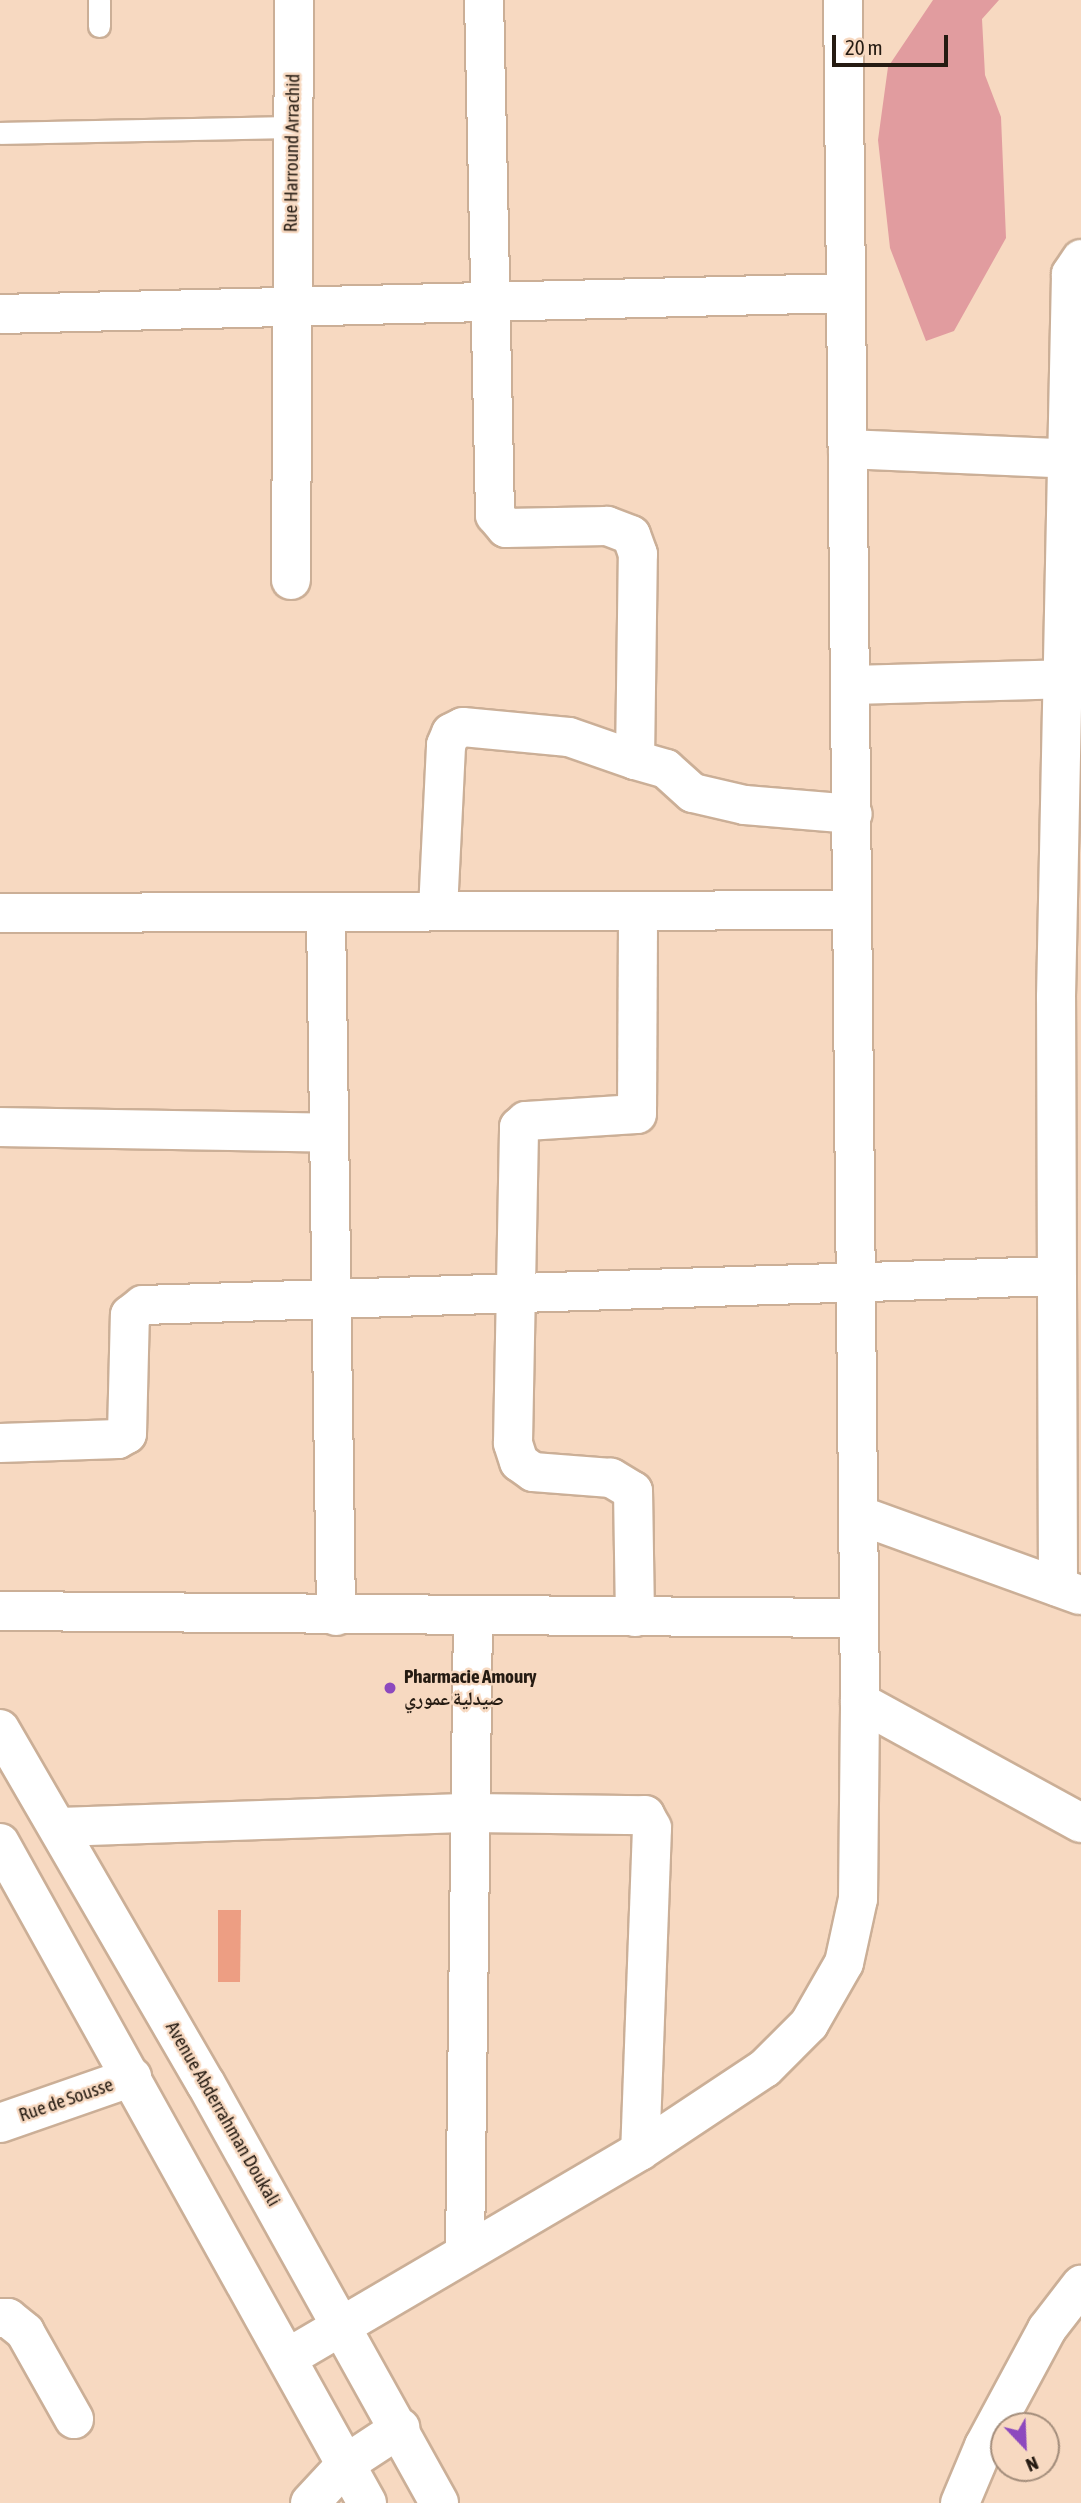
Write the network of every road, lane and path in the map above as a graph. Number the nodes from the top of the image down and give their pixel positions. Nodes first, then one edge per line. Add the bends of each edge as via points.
1 (99, 0) edge
2 (294, 0) edge
3 (484, 0) edge
4 (843, 0) edge
5 (99, 26) dead end
6 (292, 127) junction
7 (0, 133) edge
8 (1081, 259) edge
9 (845, 293) junction
10 (489, 304) junction
11 (290, 306) junction
12 (0, 314) edge
13 (848, 449) junction
14 (1074, 459) edge
15 (291, 580) dead end
16 (1069, 657) edge
17 (853, 685) junction
18 (635, 760) junction
19 (853, 814) junction
20 (852, 910) junction
21 (439, 911) junction
22 (638, 912) junction
23 (0, 913) edge
24 (326, 915) junction
25 (1068, 998) edge
26 (0, 1128) edge
27 (328, 1133) junction
28 (1069, 1199) edge
29 (1057, 1276) junction
30 (855, 1280) junction
31 (516, 1297) junction
32 (331, 1302) junction
33 (1069, 1396) edge
34 (0, 1443) edge
35 (859, 1515) junction
36 (1070, 1591) edge
37 (0, 1611) edge
38 (336, 1615) junction
39 (473, 1616) junction
40 (635, 1617) junction
41 (858, 1618) junction
42 (860, 1702) junction
43 (0, 1729) edge
44 (470, 1813) junction
45 (1081, 1823) edge
46 (60, 1827) junction
47 (0, 1843) edge
48 (132, 2077) junction
49 (0, 2123) edge
50 (640, 2151) junction
51 (465, 2252) junction
52 (1081, 2285) edge
53 (0, 2318) edge
54 (343, 2327) junction
55 (289, 2357) junction
56 (74, 2419) dead end
57 (400, 2428) junction
58 (347, 2463) junction
59 (310, 2503) edge
60 (367, 2503) edge
61 (439, 2503) edge
62 (960, 2503) edge

1 - 5 lane
2 - 6 street, Rue Harround Arrachid
3 - 10 street
4 - 9 street
6 - 7 lane
6 - 11 street, Rue Harround Arrachid
8 - 14 street via 1071,274
9 - 10 street
9 - 13 street
10 - 11 street
10 - 18 street via 495,515 506,528 607,526 631,535 636,546
11 - 12 street
11 - 15 street, Rue Harround Arrachid
13 - 14 street
13 - 17 street
14 - 16 street
16 - 17 street
16 - 25 street
17 - 19 street
18 - 19 street via 666,769 693,793 745,805
18 - 21 street via 569,737 463,727 451,733 446,745
19 - 20 street
20 - 22 street
20 - 30 street
21 - 22 street
21 - 24 street
22 - 31 street via 637,1114 522,1123
23 - 24 street
24 - 27 street
25 - 28 street
26 - 27 street
27 - 32 street
28 - 29 street
29 - 30 street
29 - 33 street
30 - 31 street
30 - 35 street
31 - 32 street
31 - 40 street via 515,1455 533,1472 611,1478 633,1491
32 - 34 street via 137,1306 130,1315 127,1434 118,1439
32 - 38 street
33 - 36 street
35 - 36 street
35 - 41 street
37 - 38 street
38 - 39 street
39 - 40 street
39 - 44 street
40 - 41 street
41 - 42 street
42 - 45 street
42 - 50 street via 858,1899 844,1963 809,2024 765,2068
43 - 46 street, Avenue Abderrahman Doukali
44 - 46 street
44 - 50 street via 639,1813 650,1822
44 - 51 street
46 - 54 street, Avenue Abderrahman Doukali
47 - 48 street
48 - 49 street, Rue de Sousse
48 - 55 street
50 - 51 street
51 - 54 street
52 - 62 street via 1047,2329 984,2446
53 - 56 street via 8,2318 25,2332
54 - 55 street
54 - 57 street, Avenue Abderrahman Doukali
55 - 58 street
57 - 58 street
57 - 61 street, Avenue Abderrahman Doukali
58 - 59 street
58 - 60 street

